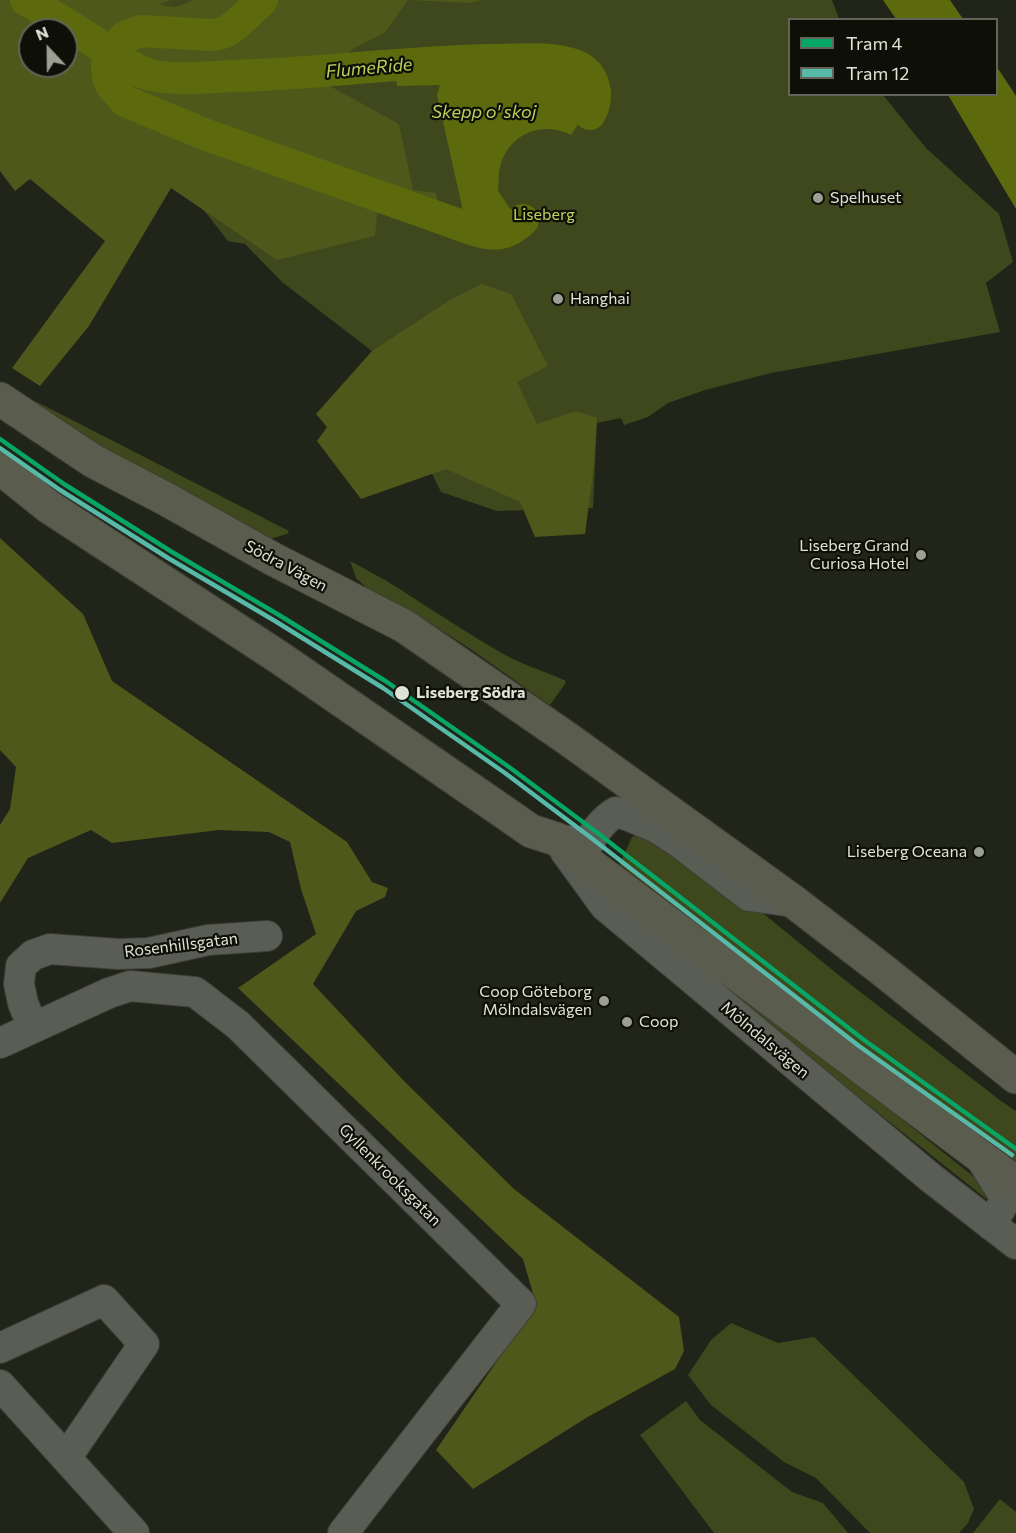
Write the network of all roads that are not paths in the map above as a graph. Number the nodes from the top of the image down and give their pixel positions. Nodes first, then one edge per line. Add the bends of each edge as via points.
1 (0, 399) edge
2 (0, 468) edge
3 (544, 835) junction
4 (794, 902) junction
5 (267, 936) dead end
6 (33, 1028) junction
7 (0, 1043) edge
8 (1016, 1077) edge
9 (978, 1154) junction
10 (1016, 1184) edge
11 (991, 1225) junction
12 (1016, 1244) edge
13 (0, 1348) edge
14 (0, 1385) edge
15 (66, 1458) junction
16 (134, 1533) edge
17 (343, 1533) edge

1 - 4 main road, Södra Vägen via 93,461 404,626
2 - 3 main road via 49,507
3 - 4 street via 588,844 595,831 616,812 657,828 749,896
3 - 9 main road, Mölndalsvägen
3 - 11 street, Mölndalsvägen via 605,906
4 - 8 main road
5 - 6 street, Rosenhillsgatan via 208,940 149,953 50,949 33,955 21,966 19,984
6 - 7 street, Gyllenkrooksgatan
6 - 17 street, Gyllenkrooksgatan via 130,986 195,992 238,1025 521,1304
9 - 10 main road, Mölndalsvägen
9 - 11 street, Mölndalsvägen via 1006,1199
11 - 12 street, Mölndalsvägen
13 - 15 street via 104,1300 144,1344
14 - 15 street
15 - 16 street

